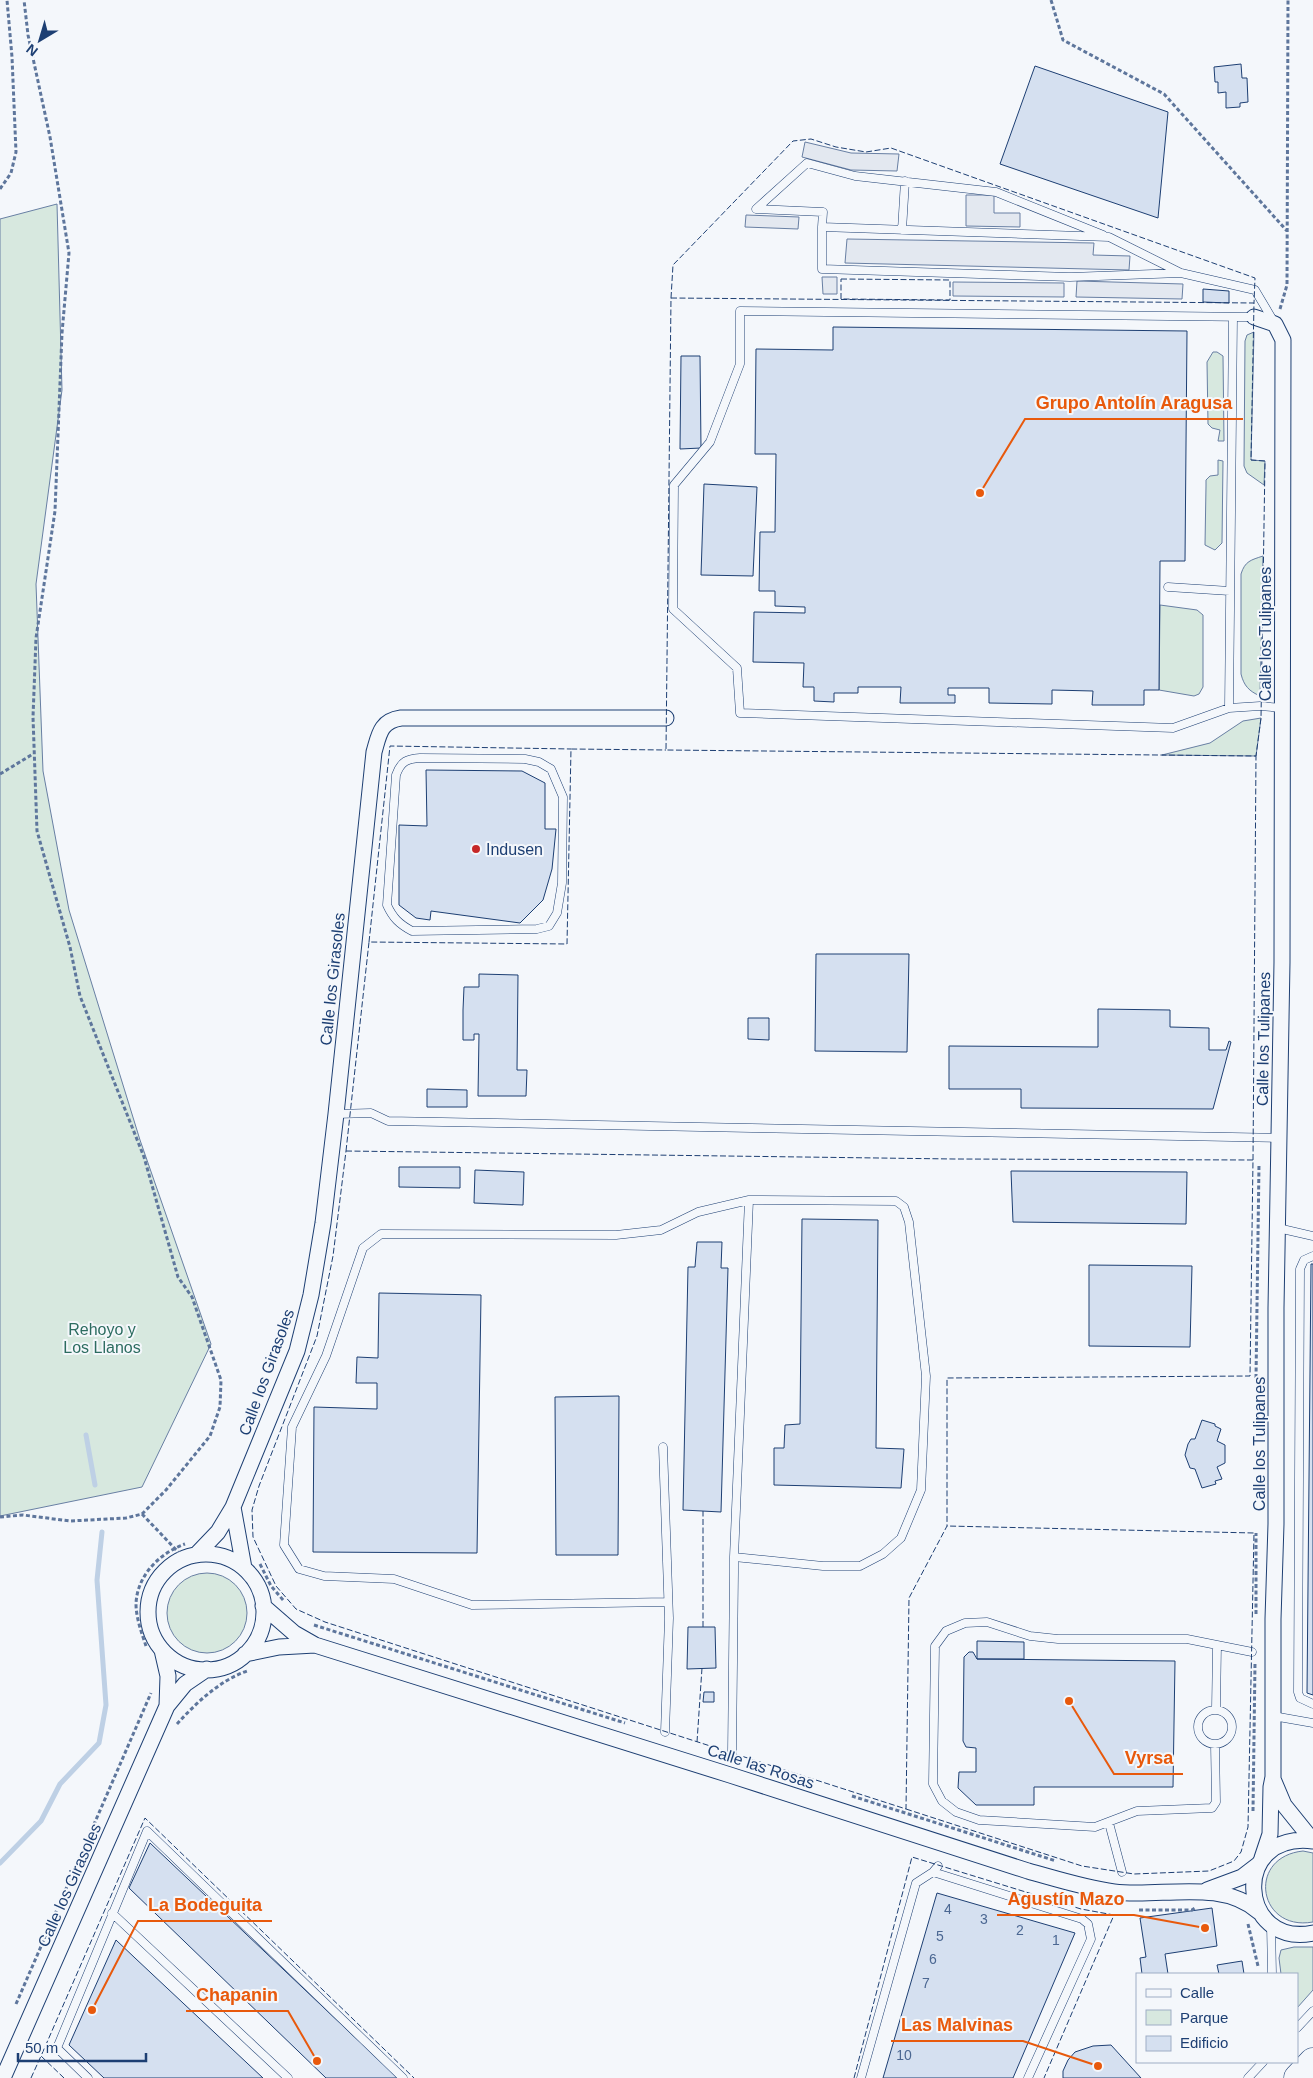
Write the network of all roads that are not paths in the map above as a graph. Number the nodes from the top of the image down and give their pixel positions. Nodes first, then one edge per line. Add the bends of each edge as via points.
1 (905, 181) junction
2 (822, 227) junction
3 (902, 230) junction
4 (1109, 237) junction
5 (1181, 273) junction
6 (1233, 317) junction
7 (1254, 317) joint
8 (1275, 324) junction
9 (1168, 587) dead end
10 (1230, 591) junction
11 (1229, 708) junction
12 (1282, 708) junction
13 (666, 718) dead end
14 (392, 775) joint
15 (336, 1114) junction
16 (1279, 1138) junction
17 (749, 1200) junction
18 (1278, 1228) junction
19 (1313, 1236) edge
20 (1313, 1256) edge
21 (663, 1446) dead end
22 (233, 1507) junction
23 (187, 1550) junction
24 (734, 1556) junction
25 (244, 1568) junction
26 (668, 1602) junction
27 (263, 1606) junction
28 (315, 1645) junction
29 (1217, 1645) junction
30 (155, 1650) junction
31 (1252, 1652) dead end
32 (245, 1654) junction
33 (207, 1670) junction
34 (1313, 1704) edge
35 (167, 1706) junction
36 (1216, 1709) junction
37 (1273, 1716) junction
38 (1313, 1723) edge
39 (665, 1732) dead end
40 (1215, 1744) junction
41 (732, 1753) dead end
42 (1273, 1777) junction
43 (1109, 1823) junction
44 (1313, 1841) edge
45 (1260, 1861) junction
46 (1122, 1872) dead end
47 (1199, 1899) junction
48 (1259, 1912) junction
49 (112, 1913) junction
50 (1271, 1925) junction
51 (1313, 1933) edge
52 (1272, 1973) edge
53 (1313, 2011) edge
54 (1298, 2027) edge
55 (1313, 2062) edge
56 (1258, 2066) edge
57 (3, 2078) edge
58 (88, 2078) edge
59 (288, 2078) edge
60 (403, 2078) edge
61 (861, 2078) edge
62 (1028, 2078) edge
63 (1248, 2078) edge
64 (1298, 2078) edge

1 - 2 lane via 855,176 807,164 756,209 822,212
1 - 3 lane
1 - 4 lane via 996,192
2 - 3 lane
2 - 5 lane via 822,269 1070,276
3 - 4 lane
4 - 5 lane
5 - 8 lane via 1255,290
6 - 7 lane
6 - 10 lane
6 - 11 lane via 740,311 740,364 710,442 674,485 673,609 737,668 740,713 1173,728
7 - 8 street
8 - 12 street, Calle los Tulipanes via 1283,340
9 - 10 lane
10 - 11 lane
11 - 12 lane
12 - 16 street, Calle los Tulipanes
13 - 15 street, Calle los Girasoles via 401,718 392,719 380,730 374,752
14 - 14 lane via 407,759 420,758 525,759 551,769 563,797 562,883 557,912 549,926 537,929 412,931 401,925 387,904
15 - 16 lane via 371,1113 388,1122
15 - 22 street, Calle los Girasoles via 323,1223 305,1322
16 - 18 street, Calle los Tulipanes
17 - 24 lane
17 - 24 lane via 896,1202 904,1207 926,1376 921,1490 901,1538 883,1554 860,1566 823,1566
17 - 26 lane via 698,1212 660,1230 616,1235 381,1234 363,1248 326,1356 292,1427 284,1546 299,1569 324,1576 394,1579 472,1605
18 - 19 lane
18 - 37 street, Calle los Tulipanes
20 - 34 lane via 1304,1260 1300,1269 1298,1692 1300,1698
21 - 26 lane
22 - 23 street, Calle los Girasoles via 218,1532
22 - 25 street
23 - 25 street via 229,1559
23 - 30 street via 156,1581 149,1598 148,1616
24 - 41 lane
25 - 27 street via 257,1585
26 - 39 lane
27 - 28 street, Calle las Rosas via 294,1633
27 - 32 street via 262,1624 256,1640
28 - 32 street, Calle las Rosas via 279,1647
28 - 47 street, Calle las Rosas via 1075,1885
29 - 31 lane
29 - 36 lane
29 - 43 lane via 1187,1639 1058,1639 1030,1636 987,1622 964,1623 946,1631 935,1646 933,1784 942,1802 956,1812 979,1820 1095,1827
30 - 33 street via 182,1664
30 - 35 street, Calle los Girasoles via 168,1676
32 - 33 street via 220,1668
33 - 35 street, Calle los Girasoles via 185,1684
35 - 57 street, Calle los Girasoles
36 - 40 lane via 1226,1713 1232,1727 1229,1737
36 - 40 lane via 1201,1716 1197,1726 1200,1737
37 - 38 lane
37 - 42 street, Calle los Tulipanes
40 - 43 lane via 1216,1802 1212,1808 1137,1811
42 - 44 street, Calle los Tulipanes via 1284,1805
42 - 45 street, Calle los Tulipanes via 1270,1834
43 - 46 lane
44 - 45 street, Calle las Rosas via 1285,1842 1272,1848
45 - 47 street, Calle las Rosas via 1242,1877
45 - 48 street, Calle los Tulipanes via 1253,1880
47 - 48 street, Calle las Rosas via 1220,1894 1246,1900
48 - 50 street, Calle las Rosas
49 - 58 lane via 56,2048
49 - 59 lane
49 - 60 lane via 147,1831
50 - 51 street via 1286,1933 1302,1936
50 - 52 lane
53 - 54 lane
55 - 64 highway
56 - 63 lane
61 - 62 lane via 916,1883 935,1869 1082,1919 1088,1924 1091,1939

